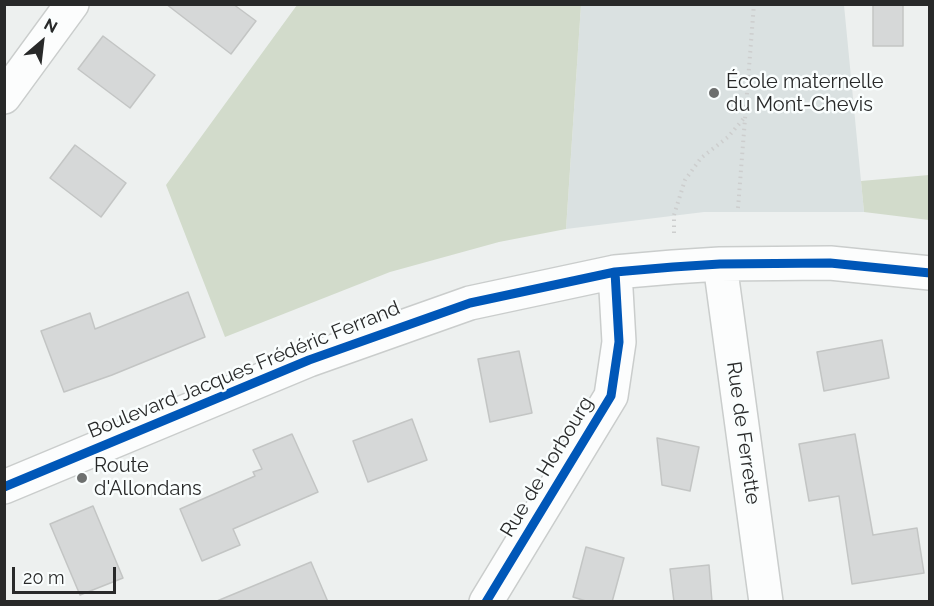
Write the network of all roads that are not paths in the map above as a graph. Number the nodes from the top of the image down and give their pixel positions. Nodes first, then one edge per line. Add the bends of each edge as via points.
1 (72, 4) edge
2 (4, 97) edge
3 (720, 264) junction
4 (615, 272) junction
5 (930, 273) edge
6 (4, 487) edge
7 (486, 602) edge
8 (766, 602) edge

1 - 2 street
3 - 4 street, Boulevard Jacques Frédéric Ferrand
3 - 5 street, Boulevard Jacques Frédéric Ferrand via 830,263
3 - 8 street, Rue de Ferrette
4 - 6 street, Boulevard Jacques Frédéric Ferrand via 459,306 309,360
4 - 7 street, Rue de Horbourg via 619,342 611,396

